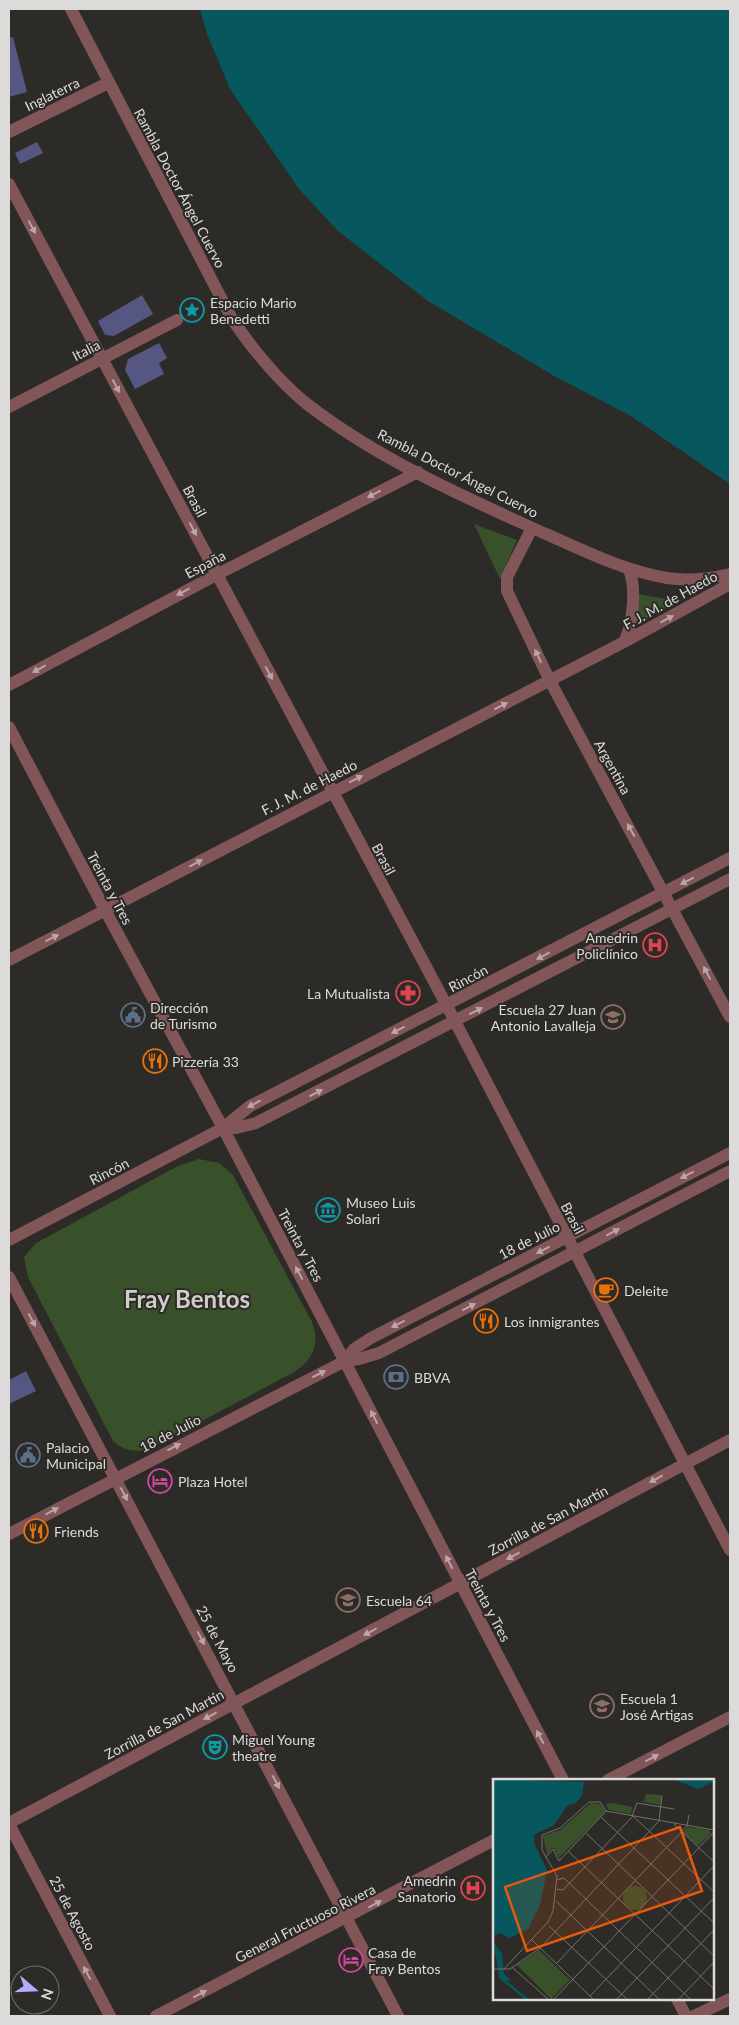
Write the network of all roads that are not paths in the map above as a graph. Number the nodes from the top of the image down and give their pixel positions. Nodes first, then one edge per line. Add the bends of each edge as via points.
1 (71, 9) edge
2 (108, 83) junction
3 (9, 132) edge
4 (9, 184) edge
5 (177, 320) dead end
6 (101, 358) junction
7 (9, 407) edge
8 (418, 472) junction
9 (532, 528) junction
10 (628, 568) junction
11 (218, 574) junction
12 (730, 574) edge
13 (730, 584) edge
14 (624, 642) junction
15 (550, 681) junction
16 (9, 685) edge
17 (9, 727) edge
18 (331, 792) junction
19 (730, 858) edge
20 (730, 879) edge
21 (664, 892) junction
22 (674, 909) junction
23 (104, 910) junction
24 (9, 960) edge
25 (447, 1006) junction
26 (730, 1016) edge
27 (455, 1022) junction
28 (223, 1128) junction
29 (730, 1153) edge
30 (730, 1171) edge
31 (566, 1238) junction
32 (9, 1240) edge
33 (574, 1252) junction
34 (9, 1277) edge
35 (345, 1361) junction
36 (730, 1440) edge
37 (685, 1463) junction
38 (115, 1477) junction
39 (9, 1534) edge
40 (730, 1550) edge
41 (460, 1584) junction
42 (235, 1703) junction
43 (730, 1717) edge
44 (562, 1779) edge
45 (610, 1779) edge
46 (9, 1823) edge
47 (493, 1841) edge
48 (347, 1919) junction
49 (730, 1999) edge
50 (678, 2000) edge
51 (110, 2016) edge
52 (156, 2016) edge
53 (398, 2016) edge
54 (686, 2016) edge
55 (694, 2016) edge

1 - 2 street, Rambla Doctor Ángel Cuervo
2 - 3 street, Inglaterra
2 - 8 street, Rambla Doctor Ángel Cuervo via 218,296 255,353 271,372 308,404 350,434
4 -> 6 street, Brasil
5 - 6 street, Italia
6 - 7 street, Italia
6 -> 11 street, Brasil
8 - 9 street, Rambla Doctor Ángel Cuervo
8 -> 11 street, España
9 - 10 street, Rambla Doctor Ángel Cuervo
15 -> 9 street, Argentina via 507,591 507,577
10 - 12 street, Rambla Doctor Ángel Cuervo via 676,579 699,580
10 - 14 street, F. J. M. de Haedo via 633,589 630,626
11 -> 16 street, España
11 -> 18 street, Brasil
14 -> 13 street, F. J. M. de Haedo
14 - 15 street, F. J. M. de Haedo
18 -> 15 street, F. J. M. de Haedo
21 -> 15 street, Argentina
17 - 23 street, Treinta y Tres
23 -> 18 street, F. J. M. de Haedo
18 - 25 street, Brasil
19 -> 21 street, Rincón
20 - 22 street, Rincón
21 - 22 street, Argentina
21 -> 25 street, Rincón
26 -> 22 street, Argentina
27 -> 22 street, Rincón
24 -> 23 street, F. J. M. de Haedo
23 - 28 street, Treinta y Tres
25 - 27 street, Brasil
25 -> 28 street, Rincón via 250,1106
28 -> 27 street, Rincón via 256,1123
27 - 31 street, Brasil
28 - 32 street, Rincón
35 -> 28 street, Treinta y Tres
29 -> 31 street, 18 de Julio
33 -> 30 street, 18 de Julio
31 - 33 street, Brasil
31 -> 35 street, 18 de Julio via 371,1338
35 -> 33 street, 18 de Julio via 379,1353
33 - 37 street, Brasil
34 -> 38 street, 25 de Mayo
38 -> 35 street, 18 de Julio
41 -> 35 street, Treinta y Tres
36 - 37 street, Zorrilla de San Martín
37 - 40 street, Brasil
37 -> 41 street, Zorrilla de San Martín
39 -> 38 street, 18 de Julio
38 -> 42 street, 25 de Mayo
41 -> 42 street, Zorrilla de San Martín
44 -> 41 street, Treinta y Tres
42 -> 46 street, Zorrilla de San Martín
42 -> 48 street, 25 de Mayo
45 -> 43 street
51 -> 46 street, 25 de Agosto
48 -> 47 street, General Fructuoso Rivera
52 -> 48 street, General Fructuoso Rivera
48 - 53 street, 25 de Mayo
49 - 55 street
50 - 54 street

